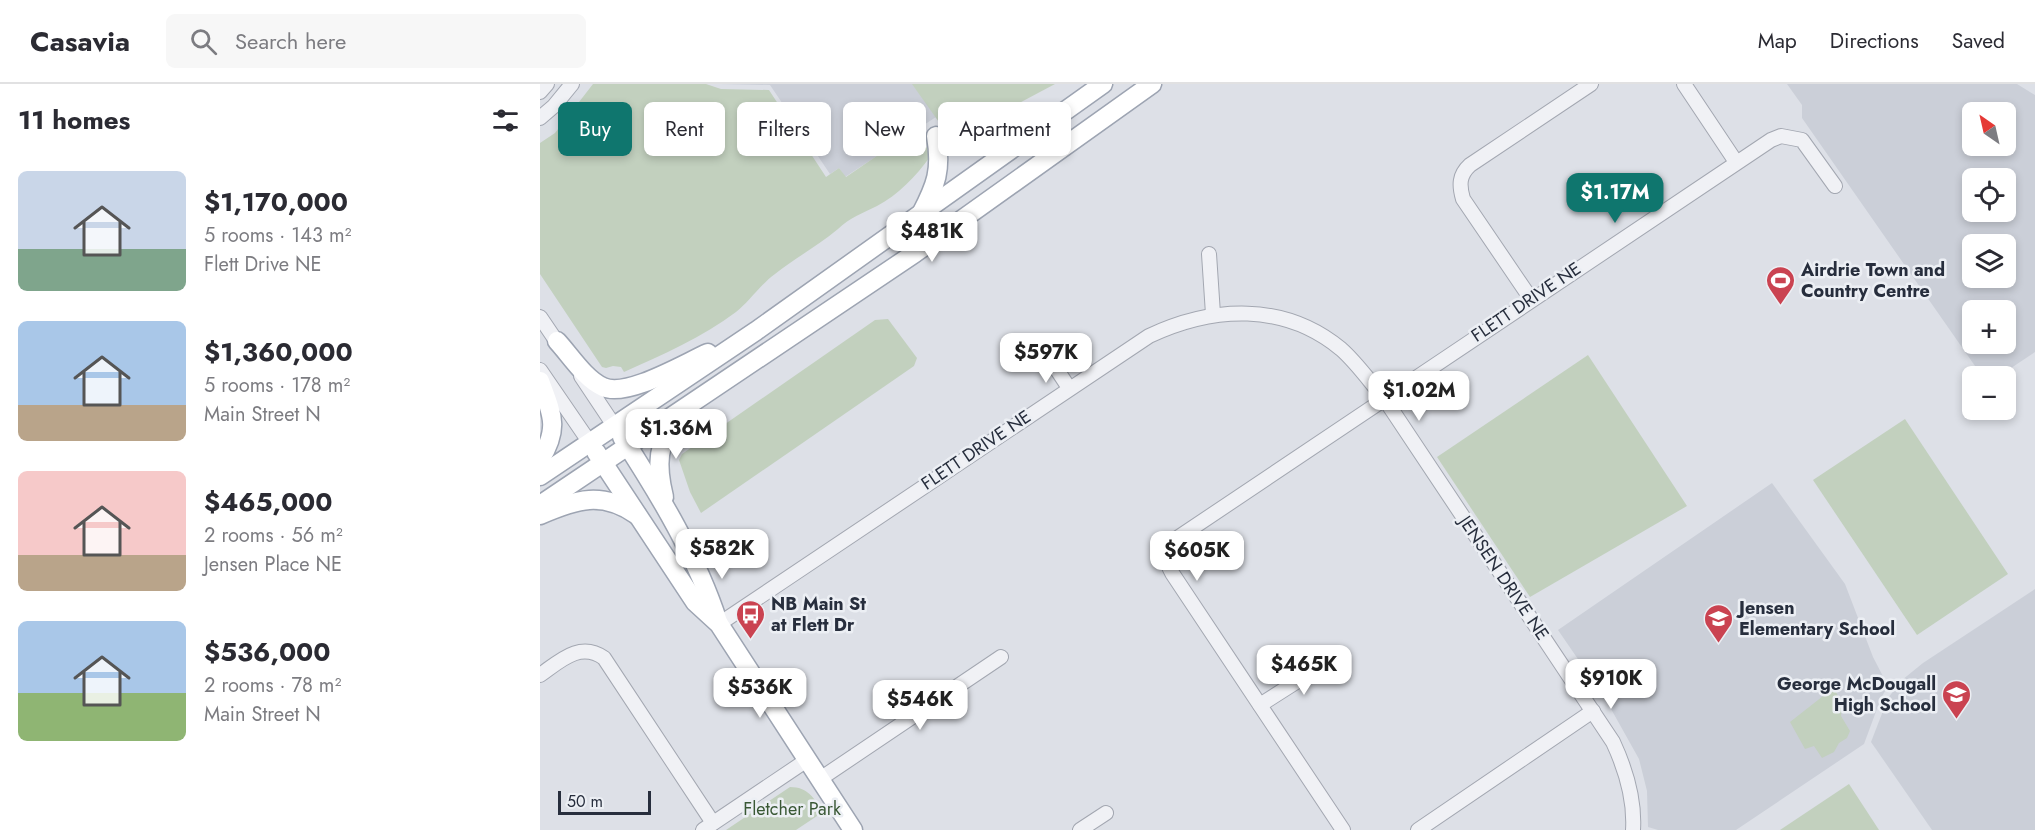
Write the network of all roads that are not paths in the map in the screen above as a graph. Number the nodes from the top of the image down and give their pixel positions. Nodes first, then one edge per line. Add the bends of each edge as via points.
1 (548, 84) edge
2 (572, 84) edge
3 (1103, 84) edge
4 (1152, 84) edge
5 (1591, 84) edge
6 (1684, 84) edge
7 (540, 92) edge
8 (1071, 107) edge
9 (540, 118) edge
10 (939, 156) edge
11 (1003, 156) edge
12 (1736, 162) junction
13 (1835, 186) dead end
14 (919, 217) junction
15 (1209, 254) dead end
16 (1531, 299) junction
17 (1214, 314) junction
18 (540, 317) edge
19 (756, 331) junction
20 (557, 341) junction
21 (1048, 356) dead end
22 (540, 370) edge
23 (540, 381) edge
24 (1069, 388) junction
25 (1384, 398) junction
26 (687, 406) junction
27 (615, 426) junction
28 (590, 443) junction
29 (627, 446) junction
30 (540, 460) edge
31 (603, 463) junction
32 (540, 476) edge
33 (540, 505) edge
34 (668, 513) junction
35 (540, 515) edge
36 (643, 519) junction
37 (719, 624) junction
38 (1001, 657) dead end
39 (1332, 659) dead end
40 (540, 675) edge
41 (1260, 705) junction
42 (1593, 711) junction
43 (807, 760) junction
44 (820, 779) junction
45 (1106, 813) dead end
46 (708, 827) edge
47 (853, 830) edge
48 (1080, 830) edge
49 (1343, 830) edge
50 (1418, 830) edge
51 (1633, 830) edge

1 - 7 street
2 - 9 street
3 - 8 main road
4 - 26 main road via 915,253
5 - 16 street via 1470,165 1461,179 1463,199
6 - 12 street
10 - 14 main road via 936,184
11 - 14 main road
12 - 13 street, FLETT DRIVE NE via 1771,140 1793,137 1808,147
12 - 16 street, FLETT DRIVE NE
14 - 19 main road
15 - 17 street
16 - 25 street, FLETT DRIVE NE
17 - 24 street, FLETT DRIVE NE via 1172,325 1149,336
17 - 25 street, FLETT DRIVE NE via 1252,313 1303,326 1341,350
18 - 20 street
19 - 20 main road via 633,386 617,389 604,388 594,381
19 - 27 main road
20 - 27 street
21 - 24 street
22 - 28 street
23 - 30 main road via 553,423 550,443
24 - 37 street, FLETT DRIVE NE
25 - 41 street via 1178,536 1166,552 1166,563 1172,573
25 - 42 street, JENSEN DRIVE NE
26 - 29 main road
26 - 34 main road via 668,428 658,460
27 - 28 main road
27 - 29 main road
28 - 31 main road
28 - 32 main road
29 - 31 main road
29 - 34 main road
31 - 33 main road
31 - 36 main road
34 - 37 main road via 708,592
35 - 36 main road via 579,501 599,499 622,505
36 - 37 main road via 695,602
37 - 43 main road
38 - 44 street
39 - 41 street
40 - 46 street via 579,651 596,652 604,658
41 - 49 street
42 - 50 street
42 - 51 street, JENSEN DRIVE NE via 1626,770
43 - 44 main road
43 - 46 street
44 - 47 main road
45 - 48 street

